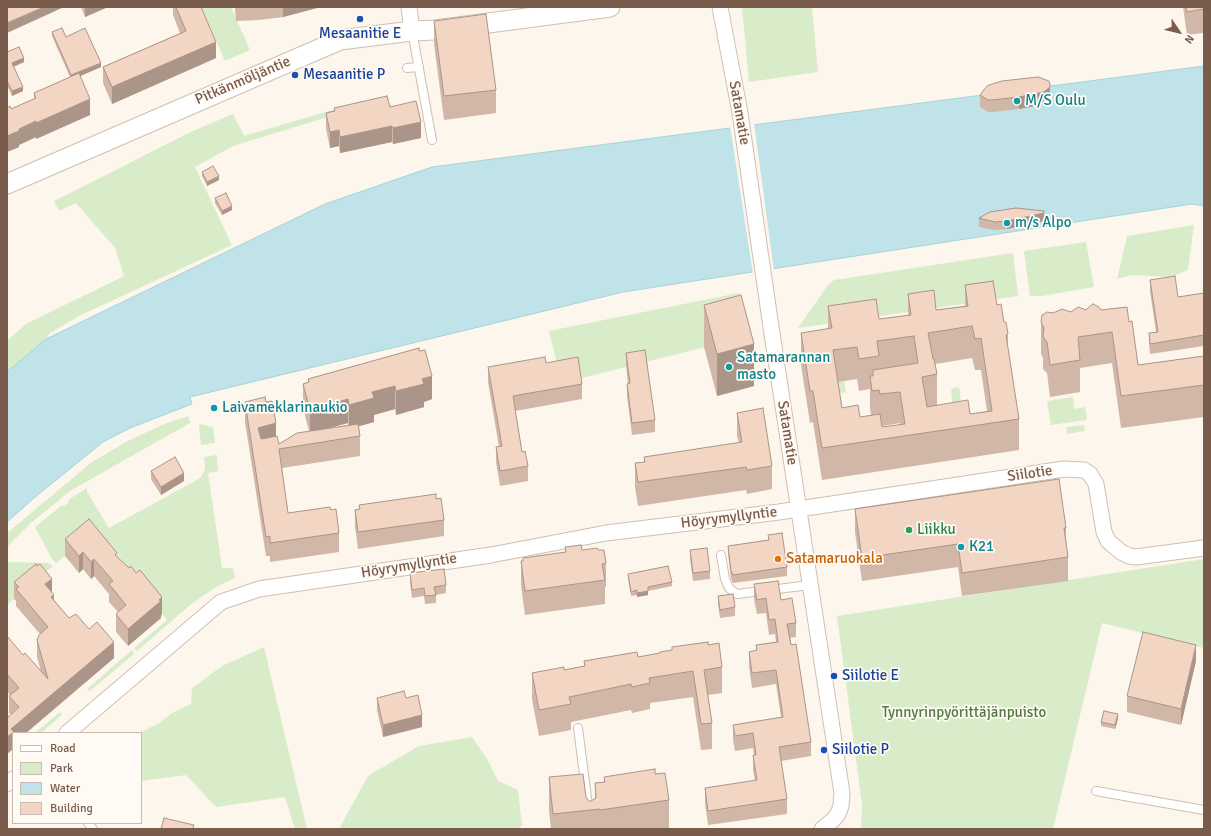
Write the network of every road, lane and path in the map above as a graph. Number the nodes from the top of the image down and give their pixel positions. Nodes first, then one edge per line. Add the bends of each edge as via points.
1 (409, 7) edge
2 (610, 7) edge
3 (720, 7) edge
4 (412, 31) junction
5 (419, 66) junction
6 (406, 68) dead end
7 (432, 140) dead end
8 (7, 184) edge
9 (799, 509) junction
10 (1204, 548) edge
11 (721, 555) dead end
12 (810, 585) junction
13 (578, 728) dead end
14 (68, 732) edge
15 (1096, 791) dead end
16 (1204, 810) edge
17 (591, 829) edge
18 (822, 829) edge

1 - 4 street
2 - 4 street, Pitkänmöljäntie
3 - 9 street, Satamatie via 740,113
4 - 5 lane
4 - 8 street, Pitkänmöljäntie via 340,40
5 - 6 lane
5 - 7 lane
9 - 10 street, Siilotie via 1075,468 1090,474 1096,484 1104,532 1108,541 1121,552 1136,557
9 - 12 street, Satamatie
9 - 14 street, Höyrymyllyntie via 606,533 491,555 258,589 221,602
11 - 12 lane via 725,579 729,588 737,594
12 - 18 street, Satamatie via 842,793 838,814
13 - 17 lane
15 - 16 lane

